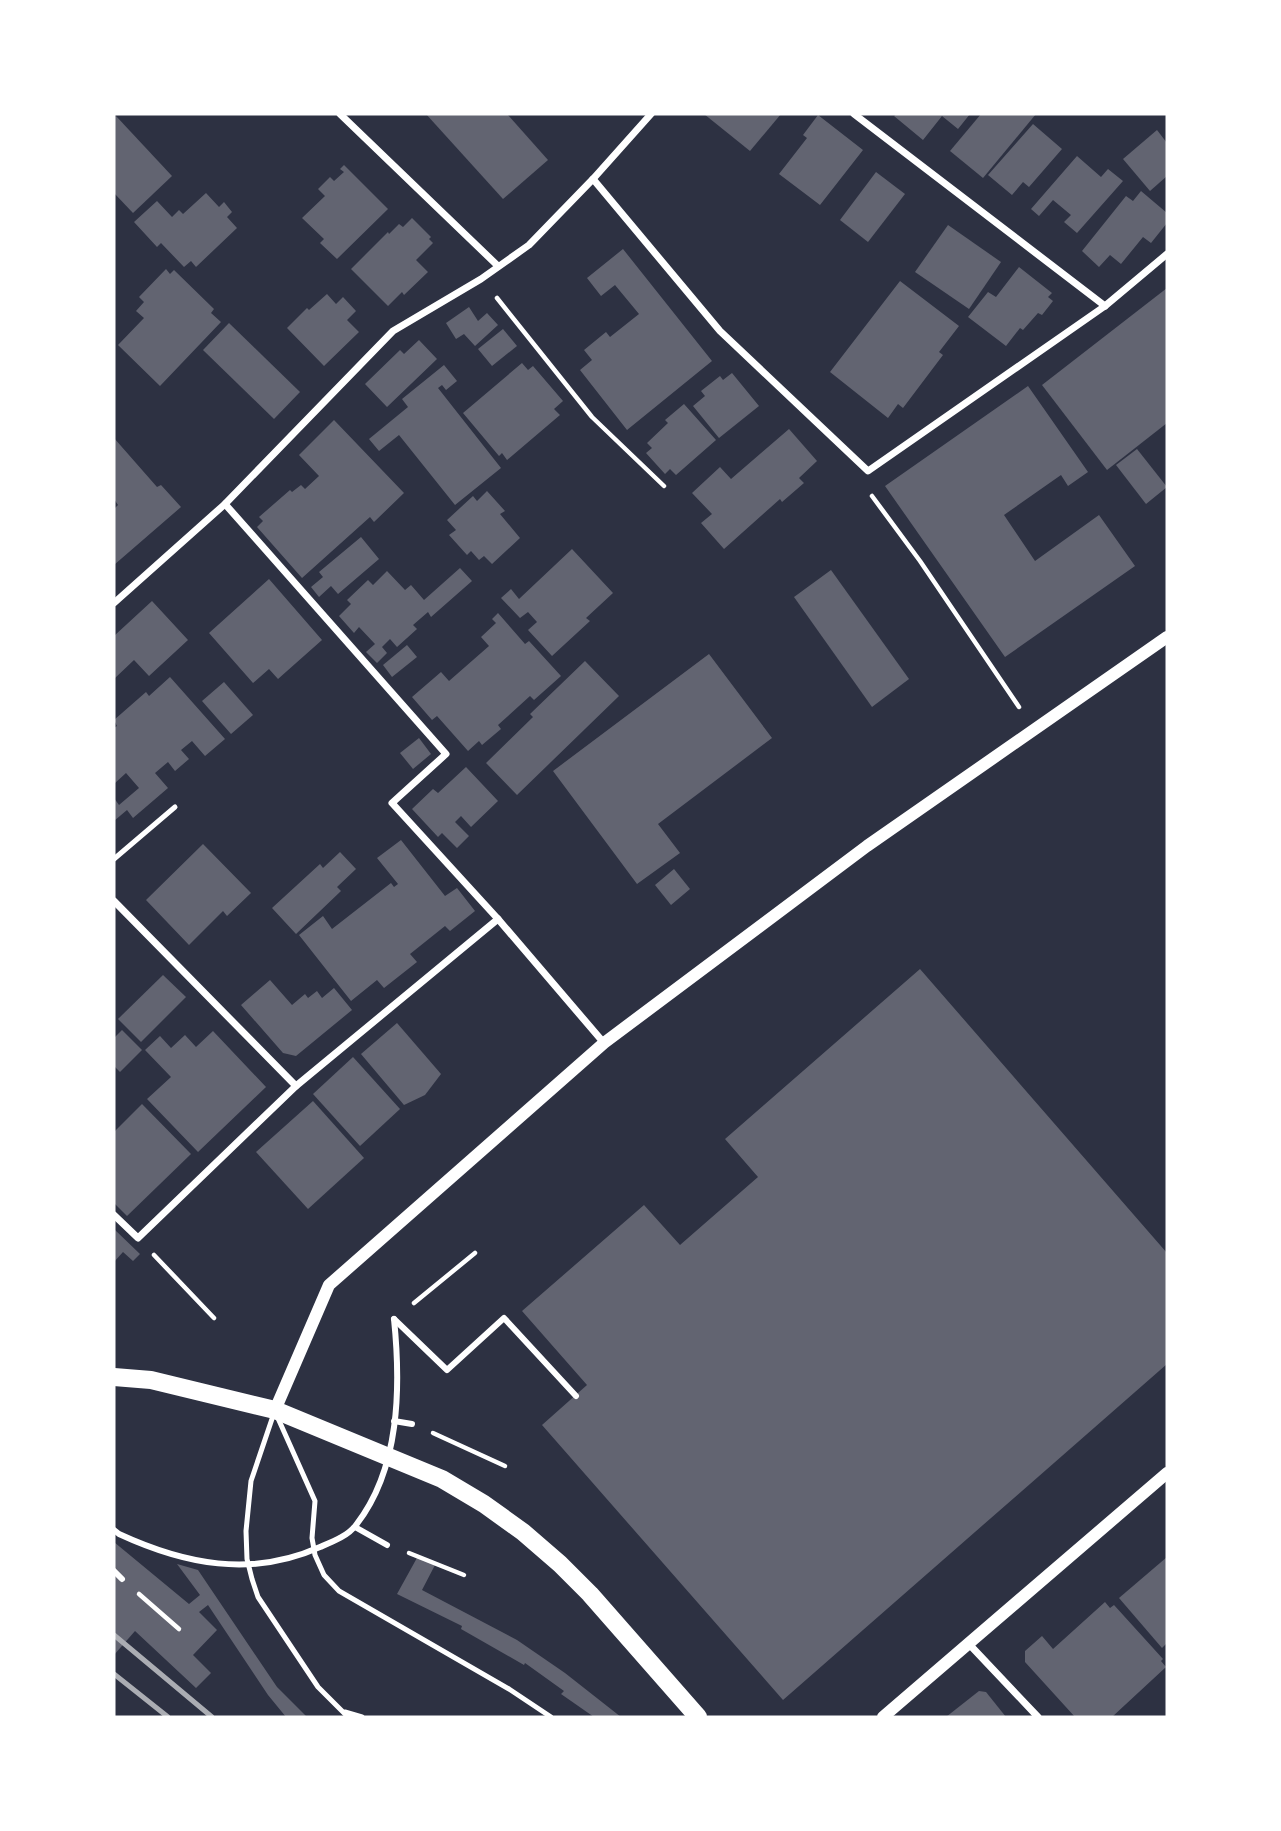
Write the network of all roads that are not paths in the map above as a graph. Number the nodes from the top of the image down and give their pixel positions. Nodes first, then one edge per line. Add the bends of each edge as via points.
1 (340, 114) edge
2 (651, 114) edge
3 (854, 114) edge
4 (593, 179) junction
5 (1167, 254) edge
6 (498, 266) junction
7 (1105, 306) junction
8 (225, 504) junction
9 (114, 603) edge
10 (1167, 637) edge
11 (175, 807) dead end
12 (114, 859) edge
13 (114, 901) edge
14 (498, 919) junction
15 (604, 1043) junction
16 (296, 1086) junction
17 (114, 1215) edge
18 (114, 1377) edge
19 (576, 1396) dead end
20 (275, 1410) junction
21 (394, 1421) junction
22 (412, 1424) road end
23 (1167, 1473) edge
24 (355, 1527) junction
25 (114, 1530) edge
26 (387, 1545) road end
27 (114, 1571) edge
28 (122, 1579) road end
29 (968, 1643) junction
30 (341, 1712) junction
31 (348, 1717) edge
32 (362, 1717) edge
33 (551, 1717) edge
34 (698, 1717) edge
35 (883, 1717) edge
36 (1038, 1717) edge

1 - 6 street
2 - 4 street
3 - 7 street
4 - 6 street via 529,245
4 - 7 street via 720,331 868,471
5 - 7 street
6 - 8 street via 393,331
8 - 9 street
8 - 14 street via 446,754 391,803
10 - 15 street via 867,846
11 - 12 lane
13 - 16 street
14 - 15 street
14 - 16 street
15 - 20 street via 329,1285
16 - 17 street via 138,1238
18 - 20 main road via 151,1380
19 - 21 street via 504,1318 447,1370 394,1319 398,1378
20 - 30 lane via 251,1480 247,1559 258,1597
20 - 33 lane via 315,1501 312,1538 324,1575 339,1591
20 - 34 main road via 442,1479 523,1532 590,1594
21 - 22 street
21 - 24 street via 382,1476
23 - 29 street
24 - 25 street via 298,1557 229,1564 156,1551
24 - 26 street
27 - 28 street
29 - 35 street
29 - 36 street
30 - 31 lane
30 - 32 lane

